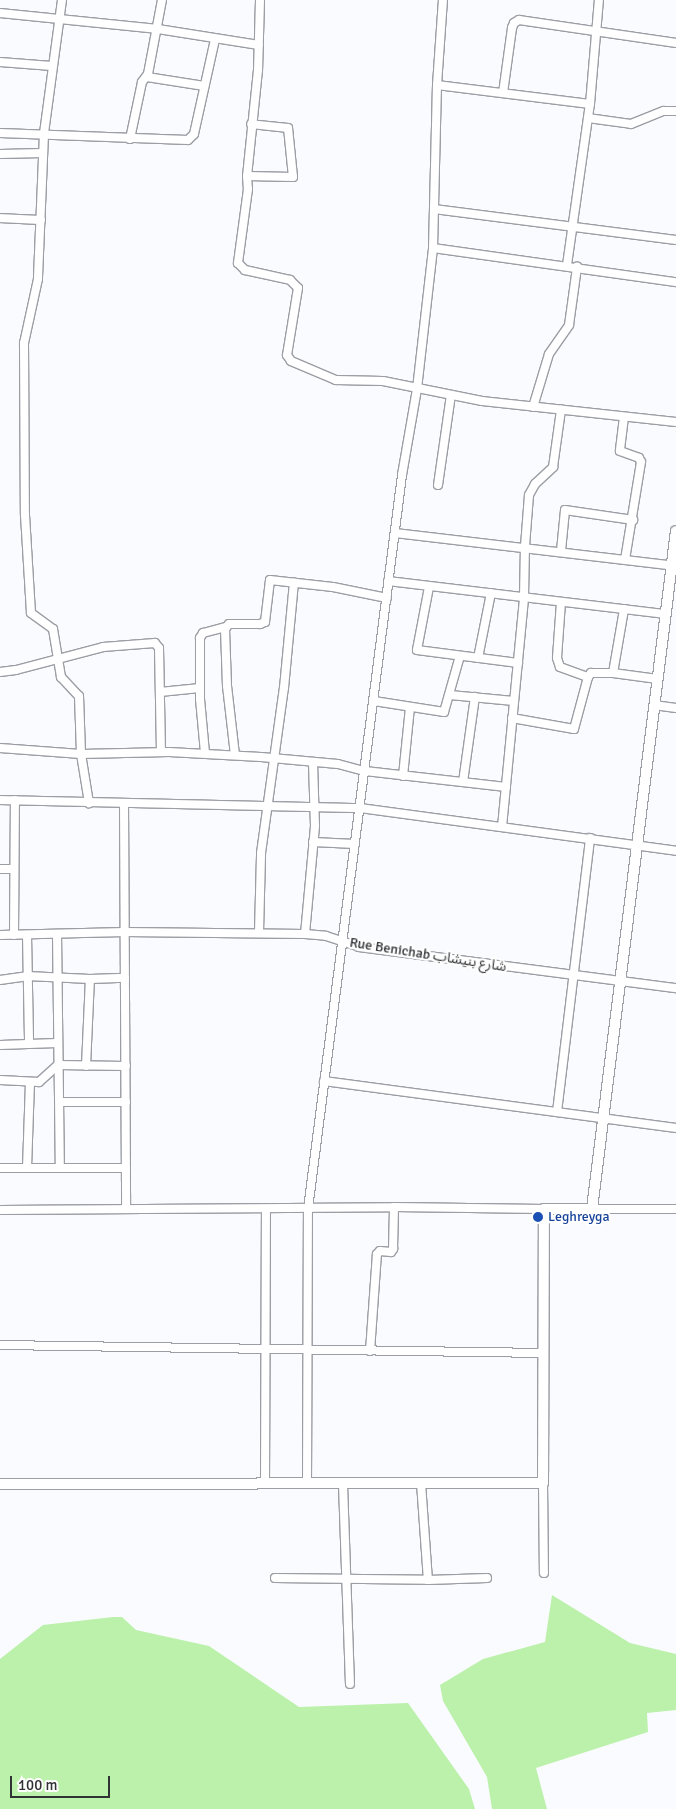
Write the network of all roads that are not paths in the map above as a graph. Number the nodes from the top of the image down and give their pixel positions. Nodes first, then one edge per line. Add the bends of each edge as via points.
1 (62, 0) edge
2 (162, 0) edge
3 (260, 0) edge
4 (443, 0) edge
5 (599, 0) edge
6 (0, 14) edge
7 (58, 20) junction
8 (158, 30) junction
9 (596, 31) junction
10 (215, 39) junction
11 (676, 44) edge
12 (259, 45) junction
13 (0, 62) edge
14 (52, 66) junction
15 (147, 76) junction
16 (437, 85) junction
17 (204, 86) junction
18 (503, 93) junction
19 (590, 104) junction
20 (676, 111) edge
21 (588, 118) junction
22 (251, 124) junction
23 (0, 133) edge
24 (44, 134) junction
25 (130, 139) junction
26 (43, 153) junction
27 (0, 154) edge
28 (247, 176) junction
29 (434, 209) junction
30 (0, 218) edge
31 (41, 220) junction
32 (573, 226) junction
33 (676, 240) edge
34 (433, 248) junction
35 (567, 265) junction
36 (577, 267) junction
37 (676, 282) edge
38 (417, 389) junction
39 (451, 395) junction
40 (533, 407) junction
41 (560, 410) junction
42 (624, 417) junction
43 (676, 422) edge
44 (438, 485) dead end
45 (632, 520) junction
46 (676, 531) edge
47 (395, 532) junction
48 (525, 546) junction
49 (561, 551) junction
50 (625, 560) junction
51 (674, 566) edge
52 (388, 581) junction
53 (294, 582) junction
54 (429, 587) junction
55 (491, 593) junction
56 (524, 597) junction
57 (387, 598) junction
58 (561, 602) junction
59 (624, 609) junction
60 (666, 614) junction
61 (226, 627) junction
62 (460, 656) junction
63 (478, 658) junction
64 (59, 659) junction
65 (518, 663) junction
66 (0, 672) edge
67 (613, 673) junction
68 (588, 676) junction
69 (658, 679) junction
70 (200, 688) junction
71 (160, 692) junction
72 (450, 695) junction
73 (475, 697) junction
74 (374, 701) junction
75 (514, 701) junction
76 (654, 704) junction
77 (410, 707) junction
78 (676, 708) edge
79 (512, 718) junction
80 (0, 748) edge
81 (161, 752) junction
82 (205, 753) junction
83 (80, 754) junction
84 (235, 755) junction
85 (274, 758) junction
86 (313, 762) junction
87 (365, 771) junction
88 (403, 776) junction
89 (463, 782) junction
90 (506, 788) junction
91 (0, 800) edge
92 (15, 800) junction
93 (89, 802) junction
94 (124, 803) junction
95 (267, 806) junction
96 (314, 808) junction
97 (360, 808) junction
98 (502, 827) junction
99 (590, 838) junction
100 (313, 842) junction
101 (356, 844) junction
102 (637, 845) junction
103 (676, 851) edge
104 (0, 869) edge
105 (14, 869) junction
106 (125, 932) junction
107 (259, 932) junction
108 (56, 934) junction
109 (305, 934) junction
110 (0, 935) edge
111 (14, 935) junction
112 (27, 935) junction
113 (342, 942) junction
114 (27, 976) junction
115 (573, 976) junction
116 (57, 977) junction
117 (125, 978) junction
118 (90, 979) junction
119 (0, 980) edge
120 (620, 981) junction
121 (676, 988) edge
122 (57, 1043) junction
123 (29, 1044) junction
124 (0, 1045) edge
125 (58, 1065) junction
126 (86, 1066) junction
127 (126, 1066) junction
128 (0, 1080) edge
129 (324, 1081) junction
130 (30, 1082) junction
131 (60, 1102) junction
132 (126, 1102) junction
133 (557, 1112) junction
134 (603, 1118) junction
135 (676, 1128) edge
136 (0, 1168) edge
137 (27, 1168) junction
138 (60, 1168) junction
139 (126, 1168) junction
140 (394, 1207) junction
141 (126, 1209) junction
142 (266, 1209) junction
143 (308, 1209) junction
144 (544, 1209) junction
145 (592, 1209) junction
146 (0, 1210) edge
147 (676, 1210) edge
148 (0, 1345) edge
149 (264, 1349) junction
150 (308, 1350) junction
151 (370, 1351) junction
152 (543, 1353) junction
153 (543, 1483) junction
154 (0, 1484) edge
155 (265, 1484) junction
156 (307, 1484) junction
157 (343, 1484) junction
158 (420, 1484) junction
159 (544, 1573) dead end
160 (275, 1578) dead end
161 (487, 1578) dead end
162 (348, 1579) junction
163 (428, 1580) junction
164 (350, 1684) dead end

1 - 7 street
2 - 8 street
3 - 12 street
4 - 16 street
5 - 9 street
6 - 7 street
7 - 8 street
7 - 14 street
8 - 10 street
8 - 15 street
9 - 11 street
9 - 18 street via 525,21 514,23
9 - 19 street
10 - 12 street
10 - 17 street
12 - 22 street
13 - 14 street
14 - 24 street
15 - 17 street
15 - 25 street via 142,82
16 - 18 street
16 - 29 street
17 - 25 street via 192,138
18 - 19 street
19 - 21 street
20 - 21 street via 664,111 631,124
21 - 32 street
22 - 28 street
22 - 28 street via 288,128 293,177
23 - 24 street
24 - 25 street
24 - 26 street
26 - 27 street
26 - 31 street
28 - 38 street via 238,263 245,270 290,280 298,288 288,355 291,361 329,378 383,381
29 - 32 street
29 - 34 street
30 - 31 street
31 - 64 street via 38,279 24,343 25,515 31,613 53,629
32 - 33 street
32 - 35 street
34 - 35 street
34 - 38 street
35 - 36 street
36 - 37 street
36 - 40 street via 569,325 549,354
38 - 39 street
38 - 47 street
39 - 40 street
39 - 44 street
40 - 41 street
41 - 42 street
41 - 48 street via 553,467 535,484 529,495
42 - 43 street
42 - 45 street via 620,451 639,458 641,462
45 - 49 street via 566,510
45 - 50 street
46 - 51 street
47 - 48 street
47 - 52 street
48 - 49 street
48 - 56 street
49 - 50 street
50 - 51 street
51 - 60 street
52 - 54 street
52 - 57 street
53 - 57 street
53 - 61 street via 270,580 263,624 229,624
53 - 85 street
54 - 55 street
54 - 62 street via 416,650
55 - 56 street
55 - 63 street
56 - 58 street
56 - 65 street
57 - 74 street
58 - 59 street
58 - 68 street via 557,658 560,667
59 - 60 street
59 - 67 street
60 - 69 street
61 - 70 street via 200,635
61 - 84 street via 227,686
62 - 63 street
62 - 72 street
63 - 65 street
64 - 66 street
64 - 71 street via 103,647 155,643 159,648
64 - 83 street via 61,677 79,696
65 - 75 street
67 - 68 street via 594,672
67 - 69 street
68 - 79 street via 574,729
69 - 76 street
70 - 71 street
70 - 82 street
71 - 81 street
72 - 73 street
72 - 77 street via 444,712
73 - 75 street
73 - 89 street
74 - 77 street
74 - 87 street
75 - 79 street
76 - 78 street
76 - 102 street
77 - 88 street
79 - 90 street
80 - 83 street
81 - 82 street
81 - 83 street
82 - 84 street
83 - 93 street
84 - 85 street
85 - 86 street
85 - 95 street
86 - 87 street
86 - 96 street
87 - 88 street
87 - 97 street
88 - 89 street
89 - 90 street
90 - 98 street
91 - 92 street
92 - 93 street
92 - 105 street
93 - 94 street
94 - 95 street
94 - 106 street
95 - 96 street
95 - 107 street via 261,853
96 - 97 street
96 - 100 street
97 - 98 street
97 - 101 street
98 - 99 street
99 - 102 street
99 - 115 street
100 - 101 street
100 - 109 street
101 - 113 street
102 - 103 street
102 - 120 street
104 - 105 street
105 - 111 street
106 - 107 street, Rue Benichab شارع بنيشاب
106 - 108 street, Rue Benichab شارع بنيشاب
106 - 117 street
107 - 109 street, Rue Benichab شارع بنيشاب
108 - 112 street, Rue Benichab شارع بنيشاب
108 - 116 street
109 - 113 street, Rue Benichab شارع بنيشاب
110 - 111 street, Rue Benichab شارع بنيشاب
111 - 112 street, Rue Benichab شارع بنيشاب
112 - 114 street
113 - 115 street, Rue Benichab شارع بنيشاب
113 - 129 street
114 - 116 street
114 - 119 street
114 - 123 street
115 - 120 street, Rue Benichab شارع بنيشاب
115 - 133 street
116 - 118 street
116 - 122 street
117 - 118 street
117 - 127 street
118 - 126 street
120 - 121 street, Rue Benichab شارع بنيشاب
120 - 134 street
122 - 123 street
122 - 125 street
123 - 124 street
125 - 126 street
125 - 130 street via 43,1080
125 - 131 street
126 - 127 street
127 - 132 street
128 - 130 street
129 - 133 street
129 - 143 street
130 - 137 street
131 - 132 street
131 - 138 street
132 - 139 street
133 - 134 street
134 - 135 street
134 - 145 street
136 - 137 street
137 - 138 street
138 - 139 street
139 - 141 street
140 - 143 street
140 - 144 street
140 - 151 street via 393,1249 377,1254
141 - 142 street
141 - 146 street
142 - 143 street
142 - 149 street
143 - 150 street
144 - 145 street
144 - 152 street
145 - 147 street
148 - 149 street
149 - 150 street
149 - 155 street
150 - 151 street
150 - 156 street
151 - 152 street
152 - 153 street
153 - 158 street
153 - 159 street
154 - 155 street
155 - 156 street
156 - 157 street
157 - 158 street
157 - 162 street
158 - 163 street
160 - 162 street
161 - 163 street
162 - 163 street
162 - 164 street

